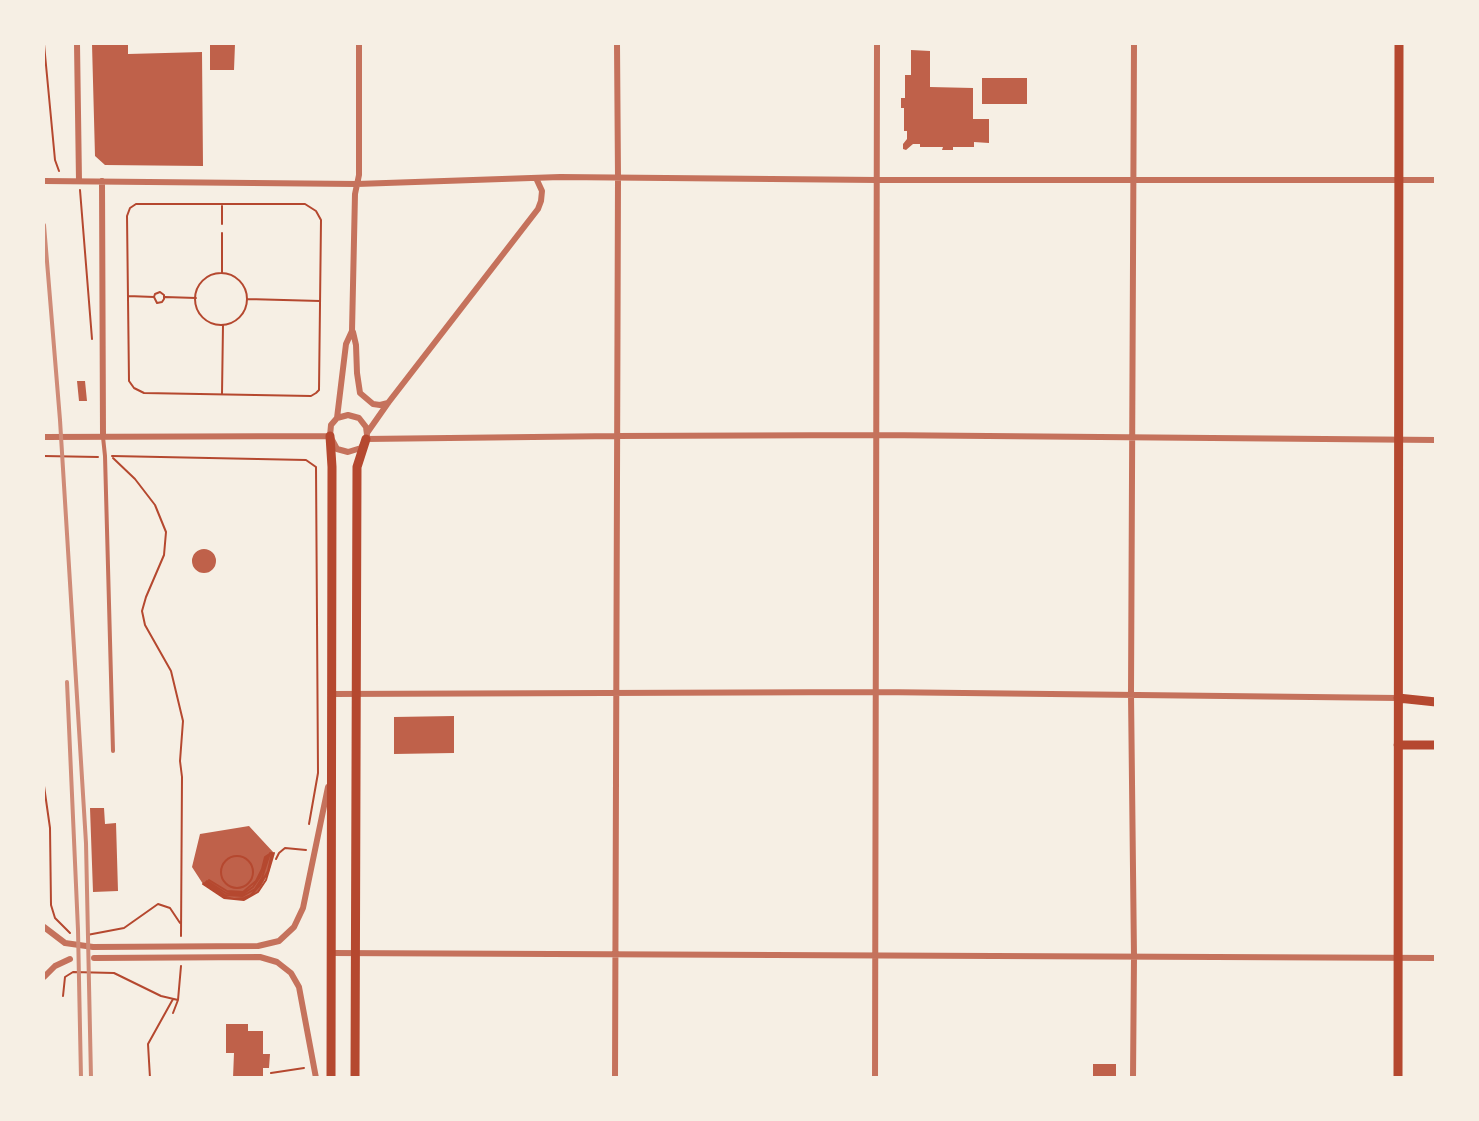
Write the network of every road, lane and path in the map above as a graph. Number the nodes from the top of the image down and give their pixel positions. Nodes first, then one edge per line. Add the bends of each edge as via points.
1 (44, 44) edge
2 (77, 44) edge
3 (359, 44) edge
4 (617, 44) edge
5 (877, 44) edge
6 (1134, 44) edge
7 (1399, 44) edge
8 (618, 177) junction
9 (536, 178) junction
10 (1134, 179) junction
11 (1400, 179) junction
12 (877, 180) junction
13 (1436, 180) edge
14 (44, 181) edge
15 (62, 181) junction
16 (79, 181) junction
17 (102, 181) junction
18 (357, 184) junction
19 (222, 204) junction
20 (222, 224) dead end
21 (222, 233) dead end
22 (222, 273) junction
23 (128, 296) junction
24 (153, 297) junction
25 (164, 297) junction
26 (196, 298) junction
27 (247, 299) junction
28 (320, 301) junction
29 (223, 325) junction
30 (352, 331) junction
31 (92, 340) dead end
32 (222, 394) junction
33 (388, 403) junction
34 (337, 418) junction
35 (876, 435) junction
36 (330, 436) junction
37 (366, 436) junction
38 (616, 436) junction
39 (44, 437) edge
40 (103, 437) junction
41 (1132, 438) junction
42 (1399, 440) junction
43 (1436, 440) edge
44 (44, 456) edge
45 (105, 456) junction
46 (111, 456) junction
47 (616, 692) junction
48 (877, 692) junction
49 (332, 694) junction
50 (356, 694) junction
51 (1131, 694) junction
52 (1398, 698) junction
53 (1436, 702) edge
54 (1398, 745) junction
55 (1436, 745) edge
56 (113, 751) dead end
57 (332, 769) junction
58 (44, 786) edge
59 (309, 828) dead end
60 (315, 852) junction
61 (276, 859) dead end
62 (206, 882) joint
63 (225, 883) joint
64 (44, 927) edge
65 (72, 935) dead end
66 (82, 935) dead end
67 (331, 953) junction
68 (355, 953) junction
69 (615, 954) junction
70 (875, 956) junction
71 (1134, 957) junction
72 (94, 958) dead end
73 (1398, 958) junction
74 (1436, 958) edge
75 (70, 959) dead end
76 (44, 977) edge
77 (181, 977) dead end
78 (63, 996) dead end
79 (173, 999) junction
80 (178, 1000) junction
81 (173, 1013) dead end
82 (304, 1068) dead end
83 (270, 1073) dead end
84 (150, 1077) edge
85 (316, 1077) edge
86 (331, 1077) edge
87 (355, 1077) edge
88 (615, 1077) edge
89 (875, 1077) edge
90 (1133, 1077) edge
91 (1398, 1077) edge

1 - 15 path via 55,160
2 - 16 street
3 - 18 street
4 - 8 street
5 - 12 street
6 - 10 street
7 - 11 main road
8 - 9 street
8 - 12 street
8 - 38 street
9 - 18 street
9 - 33 street via 542,191 538,209
10 - 11 street
10 - 12 street
10 - 41 street
11 - 13 street
11 - 42 main road
12 - 35 street
14 - 15 street
15 - 16 street
15 - 31 path via 66,187 81,191
16 - 17 street
17 - 18 street
17 - 40 street
18 - 30 street
19 - 20 path
19 - 23 path via 136,204 130,208
19 - 28 path via 305,204 316,211 321,220
21 - 22 path
22 - 26 path via 208,276 197,289
22 - 27 path via 239,281
23 - 24 path
23 - 32 path via 129,381 134,388 144,393
24 - 25 path via 160,292
24 - 25 path via 159,303
25 - 26 path
26 - 29 path via 201,314
27 - 28 path
27 - 29 path via 238,318
28 - 32 path via 316,393
29 - 32 path
30 - 33 street via 360,393 373,404
30 - 34 street via 346,344
33 - 37 street
34 - 36 street via 331,425
34 - 37 street via 359,418
35 - 38 street
35 - 41 street
35 - 48 street
36 - 37 street via 337,449 348,452 361,448
36 - 40 street
36 - 49 main road
37 - 38 street
37 - 50 main road via 357,467
38 - 47 street
39 - 40 street
40 - 45 lane
41 - 42 street
41 - 51 street
42 - 43 street
42 - 52 main road
44 - 45 path
45 - 46 path
45 - 56 lane
46 - 59 path via 306,460 316,467 318,773
46 - 66 path via 155,505 166,532 164,555 142,611 145,625 171,670 183,721 182,926 170,908 158,904 124,928
47 - 48 street
47 - 50 street
47 - 69 street
48 - 51 street
48 - 70 street
49 - 50 street
49 - 57 main road
50 - 68 main road
51 - 52 street
51 - 71 street
52 - 53 main road
52 - 54 main road
54 - 55 main road
54 - 73 main road
57 - 60 street
57 - 67 main road
58 - 65 path via 50,828 51,905 55,918
60 - 61 path via 285,848
60 - 64 street via 298,920 288,935 269,945 93,947 64,943
62 - 62 path via 224,898 244,900 266,880 274,853 265,857 256,881 243,892 227,891
63 - 63 path via 221,870 227,859 239,856 250,862 253,875 247,885 237,888
67 - 68 street
67 - 86 main road
68 - 69 street
68 - 87 main road
69 - 70 street
69 - 88 street
70 - 71 street
70 - 89 street
71 - 73 street
71 - 90 street
72 - 85 street via 260,957 277,962 291,973 299,987
73 - 74 street
73 - 91 main road
75 - 76 street
77 - 80 path
78 - 79 path via 65,977 73,972 114,972
79 - 80 path
79 - 84 path via 148,1044
80 - 81 path
82 - 83 path

